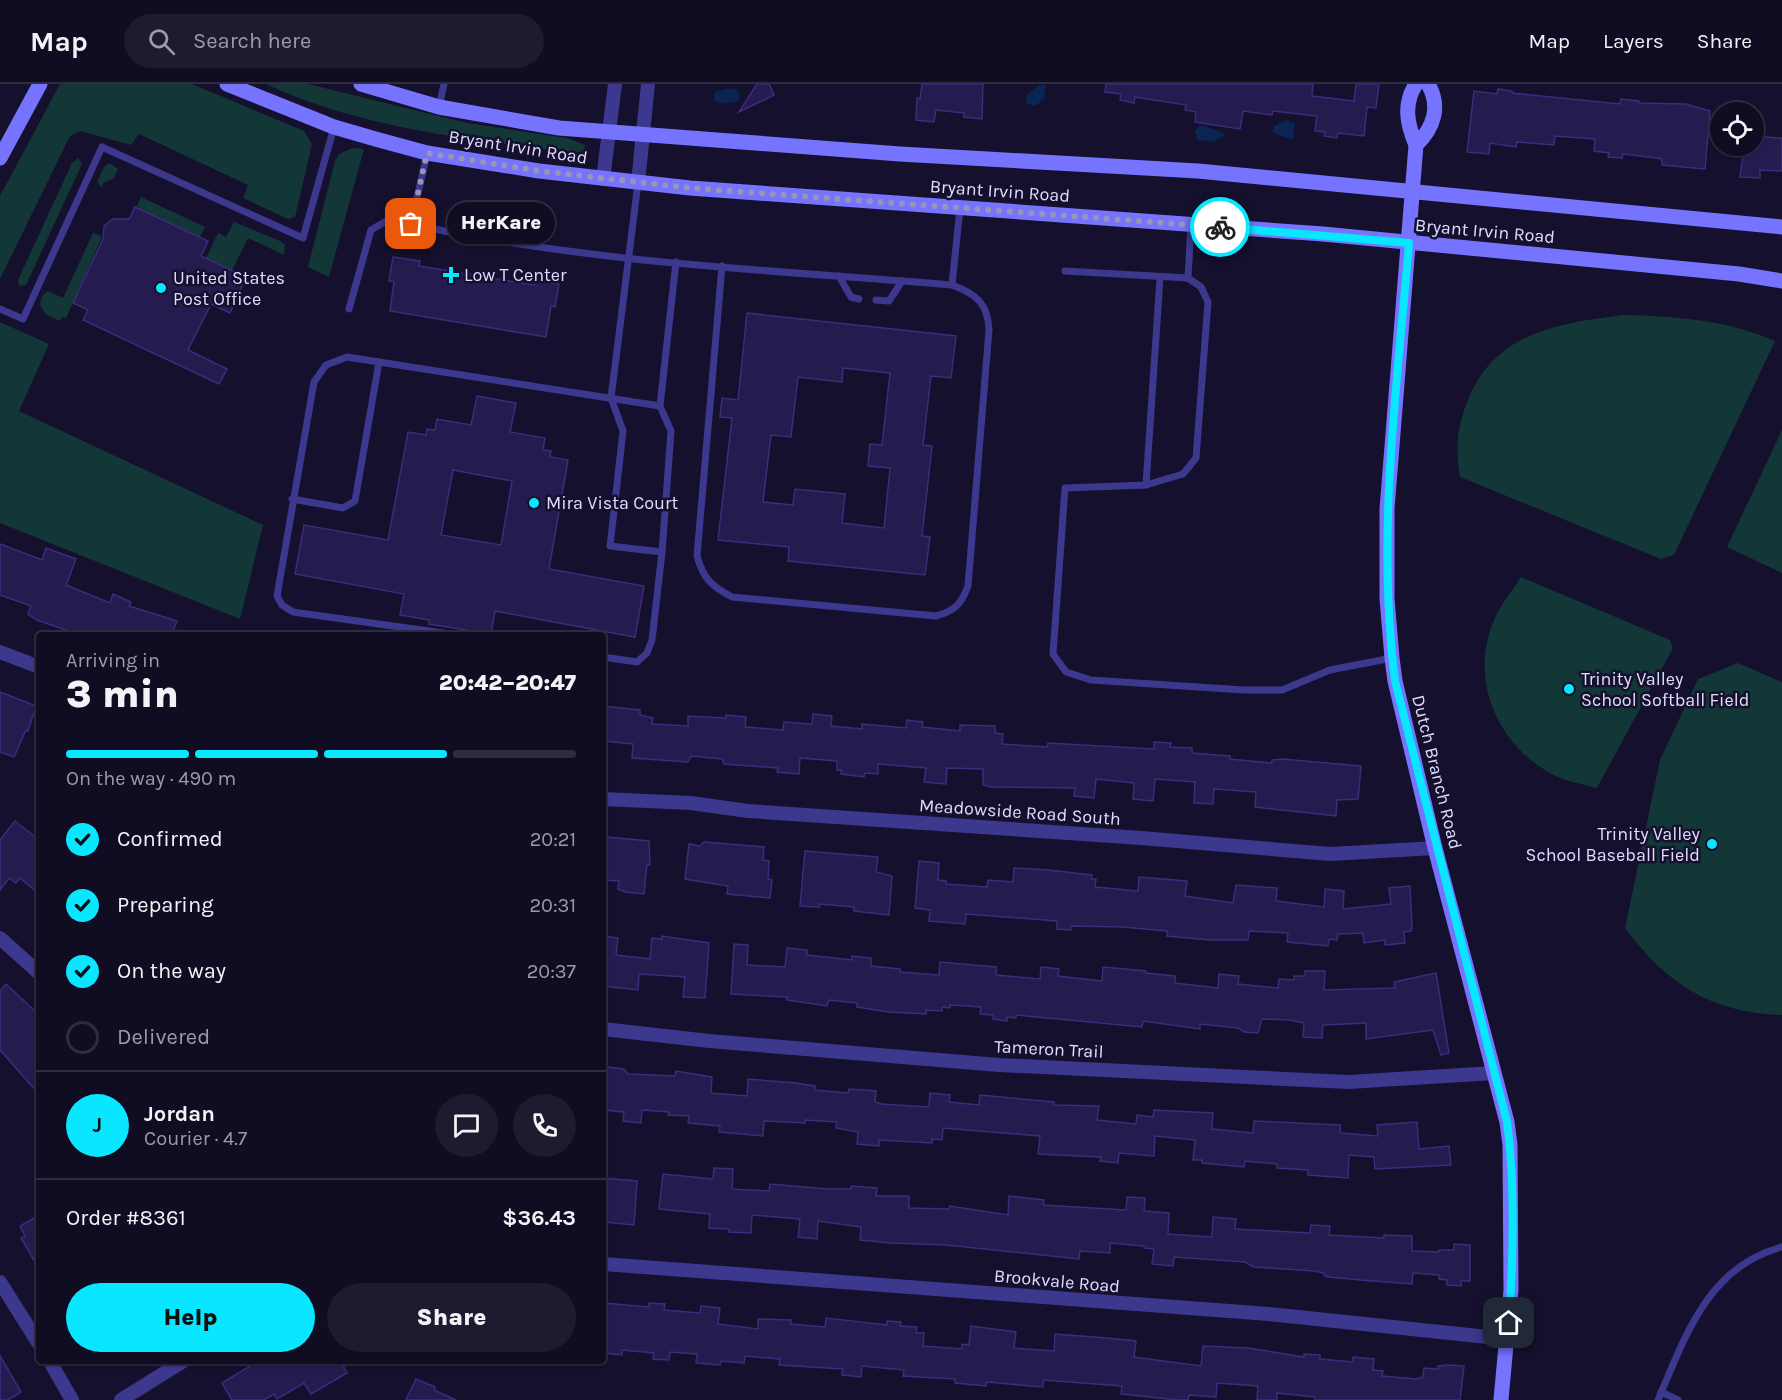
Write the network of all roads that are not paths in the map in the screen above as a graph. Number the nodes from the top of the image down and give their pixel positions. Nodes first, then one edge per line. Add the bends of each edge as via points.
1 (40, 84) edge
2 (227, 84) edge
3 (361, 84) edge
4 (444, 84) edge
5 (615, 84) edge
6 (648, 84) edge
7 (1416, 84) edge
8 (1428, 84) edge
9 (439, 107) junction
10 (334, 127) junction
11 (609, 133) junction
12 (643, 136) junction
13 (1416, 145) junction
14 (427, 153) junction
15 (0, 158) edge
16 (603, 179) junction
17 (638, 183) junction
18 (1412, 190) junction
19 (960, 208) junction
20 (411, 224) junction
21 (1191, 224) junction
22 (1782, 227) edge
23 (1409, 243) junction
24 (627, 257) junction
25 (676, 262) junction
26 (722, 266) junction
27 (1065, 271) dead end
28 (839, 276) junction
29 (1160, 278) junction
30 (1188, 278) junction
31 (902, 281) junction
32 (1782, 281) edge
33 (952, 285) junction
34 (859, 298) dead end
35 (876, 300) dead end
36 (0, 309) edge
37 (348, 309) dead end
38 (379, 362) junction
39 (611, 398) junction
40 (660, 406) junction
41 (1146, 485) junction
42 (292, 499) junction
43 (662, 552) junction
44 (436, 632) edge
45 (0, 652) edge
46 (606, 657) edge
47 (1392, 658) junction
48 (36, 667) edge
49 (606, 799) edge
50 (1435, 848) junction
51 (0, 938) edge
52 (36, 970) edge
53 (606, 1029) edge
54 (1494, 1073) junction
55 (1782, 1247) edge
56 (606, 1263) edge
57 (0, 1282) edge
58 (36, 1339) edge
59 (1507, 1339) junction
60 (51, 1364) edge
61 (179, 1364) edge
62 (1659, 1396) edge
63 (72, 1400) edge
64 (121, 1400) edge
65 (1501, 1400) edge
66 (1678, 1400) edge

1 - 15 main road
2 - 10 main road, Bryant Irvin Road
3 - 9 main road, Bryant Irvin Road
4 - 9 lane
5 - 11 street
6 - 12 street
7 - 13 main road, Dutch Branch Road via 1407,109 1408,128
8 - 13 main road, Dutch Branch Road via 1435,112 1425,136
9 - 11 main road, Bryant Irvin Road
10 - 14 main road, Bryant Irvin Road
10 - 36 lane via 303,238 102,147 22,319
11 - 12 main road, Bryant Irvin Road
11 - 16 street
12 - 17 street
12 - 18 main road, Bryant Irvin Road via 1198,171
13 - 18 main road, Dutch Branch Road
14 - 16 main road, Bryant Irvin Road
14 - 20 lane
16 - 17 main road, Bryant Irvin Road
17 - 19 main road, Bryant Irvin Road
17 - 24 lane
18 - 22 main road, Bryant Irvin Road
18 - 23 main road, Dutch Branch Road
19 - 21 main road, Bryant Irvin Road
19 - 33 lane
20 - 24 lane via 483,239
20 - 37 lane via 388,220 371,230
21 - 23 main road, Bryant Irvin Road
21 - 30 lane
23 - 32 main road, Bryant Irvin Road
23 - 47 main road, Dutch Branch Road via 1387,509 1387,599
24 - 25 lane
24 - 39 lane
25 - 26 lane
25 - 40 lane
26 - 28 lane
26 - 33 lane via 697,556 702,574 712,587 732,597 936,616 952,612 963,601 968,586 989,330 988,313 980,299
27 - 29 lane
28 - 31 lane
28 - 34 lane via 851,297
29 - 30 lane
29 - 41 lane
30 - 41 lane via 1201,287 1208,302 1196,458 1183,474
31 - 33 lane
31 - 35 lane via 889,301
38 - 39 lane
38 - 42 lane via 347,357 326,366 314,382
38 - 42 lane via 355,501 343,508
39 - 40 lane
39 - 43 lane via 623,431 610,546
40 - 43 lane via 670,430
41 - 47 lane via 1065,488 1053,654 1066,672 1091,680 1282,690 1330,670
42 - 44 lane via 277,596 282,605 293,612
43 - 46 lane via 652,640 647,652 636,662
45 - 48 street
47 - 50 main road, Dutch Branch Road
49 - 50 street, Meadowside Road South via 1330,854
50 - 54 main road, Dutch Branch Road
51 - 52 street
53 - 54 street, Tameron Trail via 999,1065 1349,1083
54 - 59 main road, Dutch Branch Road via 1510,1145 1511,1290
55 - 62 lane via 1746,1262 1704,1300
56 - 59 street, Brookvale Road via 1269,1314
57 - 58 street
59 - 65 main road, Dutch Branch Road
60 - 63 street
61 - 64 street
62 - 66 lane

